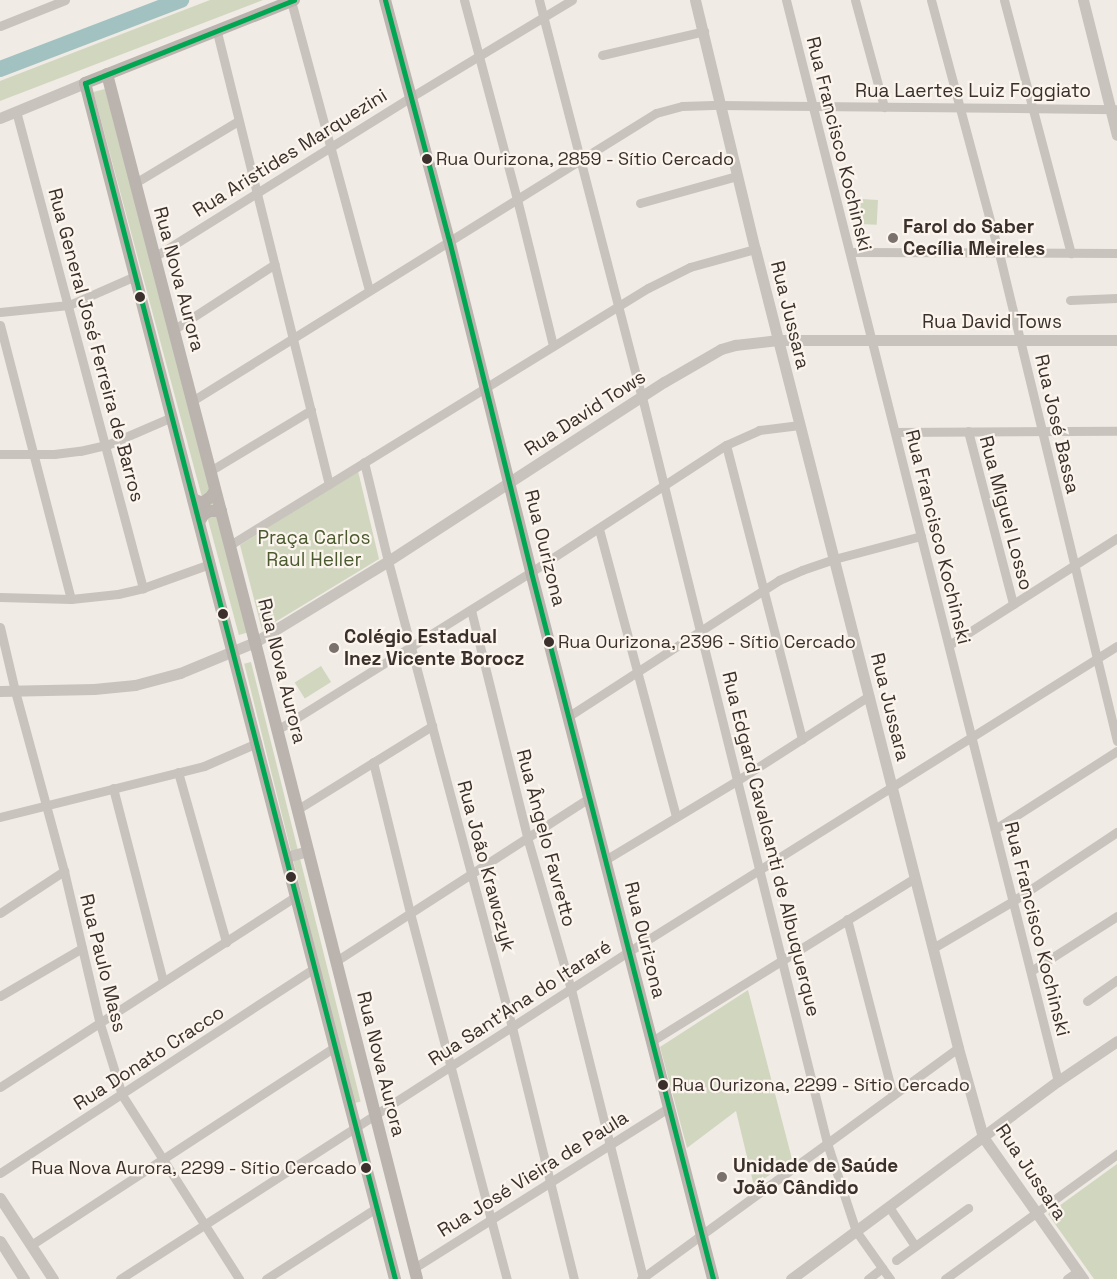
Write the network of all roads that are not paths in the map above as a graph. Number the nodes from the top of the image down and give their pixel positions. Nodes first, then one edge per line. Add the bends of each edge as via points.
1 (65, 0) edge
2 (293, 0) edge
3 (385, 0) edge
4 (464, 0) edge
5 (539, 0) edge
6 (572, 0) edge
7 (695, 0) edge
8 (786, 0) edge
9 (856, 0) edge
10 (931, 0) edge
11 (1004, 0) edge
12 (1083, 0) edge
13 (54, 2) edge
14 (543, 17) junction
15 (0, 26) edge
16 (704, 31) junction
17 (217, 32) junction
18 (602, 55) dead end
19 (480, 56) junction
20 (107, 74) junction
21 (85, 83) junction
22 (411, 97) junction
23 (720, 105) junction
24 (812, 107) junction
25 (884, 107) junction
26 (961, 108) junction
27 (1034, 108) junction
28 (1113, 109) edge
29 (16, 112) junction
30 (0, 118) edge
31 (238, 121) junction
32 (1117, 135) edge
33 (331, 147) junction
34 (580, 161) junction
35 (737, 176) junction
36 (135, 183) junction
37 (257, 193) junction
38 (517, 199) junction
39 (640, 203) dead end
40 (449, 240) junction
41 (755, 248) junction
42 (850, 252) junction
43 (999, 253) junction
44 (1070, 253) junction
45 (1117, 253) edge
46 (154, 257) junction
47 (275, 264) junction
48 (135, 276) junction
49 (370, 290) junction
50 (1117, 298) edge
51 (1070, 300) dead end
52 (69, 305) junction
53 (618, 307) junction
54 (0, 312) edge
55 (0, 325) edge
56 (173, 330) junction
57 (293, 338) junction
58 (1020, 339) junction
59 (778, 340) junction
60 (872, 340) junction
61 (1117, 340) edge
62 (553, 346) junction
63 (485, 388) junction
64 (642, 397) junction
65 (192, 401) junction
66 (310, 410) junction
67 (172, 418) junction
68 (800, 425) junction
69 (968, 431) junction
70 (1042, 431) junction
71 (1117, 431) edge
72 (895, 432) junction
73 (107, 446) junction
74 (726, 446) junction
75 (0, 454) edge
76 (35, 454) junction
77 (364, 462) junction
78 (210, 471) junction
79 (510, 483) junction
80 (329, 484) junction
81 (665, 487) junction
82 (215, 490) junction
83 (192, 498) junction
84 (220, 511) junction
85 (199, 522) junction
86 (599, 529) junction
87 (921, 536) junction
88 (1117, 538) edge
89 (230, 546) junction
90 (834, 560) junction
91 (388, 561) junction
92 (210, 564) junction
93 (1074, 565) junction
94 (531, 572) junction
95 (143, 588) junction
96 (763, 590) junction
97 (0, 598) edge
98 (71, 599) junction
99 (1013, 604) junction
100 (471, 610) junction
101 (0, 626) edge
102 (701, 631) junction
103 (255, 642) junction
104 (949, 646) junction
105 (1117, 646) edge
106 (411, 648) junction
107 (233, 652) junction
108 (1096, 660) junction
109 (637, 672) junction
110 (0, 691) edge
111 (15, 692) junction
112 (869, 696) junction
113 (569, 716) junction
114 (432, 726) junction
115 (278, 730) junction
116 (972, 738) junction
117 (802, 739) junction
118 (1117, 741) edge
119 (257, 743) junction
120 (1117, 751) edge
121 (373, 762) junction
122 (178, 772) junction
123 (738, 780) junction
124 (892, 787) junction
125 (114, 788) junction
126 (589, 798) junction
127 (46, 806) junction
128 (298, 809) junction
129 (0, 817) edge
130 (676, 818) junction
131 (995, 829) junction
132 (1117, 832) edge
133 (527, 837) junction
134 (308, 851) junction
135 (286, 857) junction
136 (605, 860) junction
137 (64, 870) junction
138 (761, 870) junction
139 (471, 873) junction
140 (915, 878) junction
141 (296, 896) junction
142 (1013, 901) junction
143 (410, 912) junction
144 (0, 913) edge
145 (1117, 916) edge
146 (847, 919) junction
147 (226, 942) junction
148 (82, 948) junction
149 (933, 948) junction
150 (628, 952) junction
151 (782, 958) junction
152 (336, 960) junction
153 (314, 968) junction
154 (1031, 971) junction
155 (1117, 980) edge
156 (164, 982) junction
157 (571, 989) junction
158 (0, 996) edge
159 (1087, 1001) dead end
160 (100, 1024) junction
161 (512, 1027) junction
162 (652, 1041) junction
163 (1117, 1041) edge
164 (335, 1047) junction
165 (958, 1048) junction
166 (452, 1065) junction
167 (1058, 1081) junction
168 (0, 1087) edge
169 (122, 1095) junction
170 (892, 1096) junction
171 (670, 1107) junction
172 (375, 1114) junction
173 (356, 1128) junction
174 (982, 1137) junction
175 (827, 1143) junction
176 (610, 1144) junction
177 (1117, 1154) edge
178 (162, 1159) junction
179 (0, 1173) edge
180 (550, 1182) junction
181 (0, 1198) edge
182 (889, 1207) junction
183 (376, 1208) junction
184 (968, 1208) dead end
185 (1036, 1213) junction
186 (492, 1218) junction
187 (205, 1225) junction
188 (856, 1230) junction
189 (702, 1235) junction
190 (0, 1241) edge
191 (31, 1245) junction
192 (915, 1246) junction
193 (896, 1260) dead end
194 (882, 1268) junction
195 (415, 1274) edge
196 (1081, 1275) edge
197 (642, 1278) edge
198 (24, 1279) edge
199 (53, 1279) edge
200 (120, 1279) edge
201 (239, 1279) edge
202 (266, 1279) edge
203 (395, 1279) edge
204 (507, 1279) edge
205 (574, 1279) edge
206 (713, 1279) edge
207 (791, 1279) edge
208 (868, 1279) edge
209 (890, 1279) edge
210 (945, 1279) edge
211 (1067, 1279) edge

1 - 13 street
2 - 17 main road
2 - 33 street
3 - 22 main road, Rua Ourizona
4 - 19 street
5 - 14 street, Rua Edgard Cavalcanti de Albuquerque
6 - 14 street, Rua Aristides Marquezini
7 - 16 street, Rua Jussara
8 - 24 street, Rua Francisco Kochinski
9 - 25 street
10 - 26 street, Rua José Bassa
11 - 27 street
12 - 28 street
13 - 15 street
14 - 19 street, Rua Aristides Marquezini
14 - 34 street, Rua Edgard Cavalcanti de Albuquerque
16 - 18 street
16 - 23 street, Rua Jussara
17 - 20 main road
17 - 31 street
19 - 22 street, Rua Aristides Marquezini
19 - 38 street
20 - 21 main road
20 - 36 main road, Rua Nova Aurora
21 - 29 street
21 - 48 main road
22 - 33 street, Rua Aristides Marquezini
22 - 40 main road, Rua Ourizona
23 - 24 street, Rua Laertes Luiz Foggiato
23 - 34 street, Rua Laertes Luiz Foggiato via 682,106 656,112
23 - 35 street, Rua Jussara
24 - 25 street, Rua Laertes Luiz Foggiato
24 - 42 street, Rua Francisco Kochinski
25 - 26 street, Rua Laertes Luiz Foggiato
26 - 27 street, Rua Laertes Luiz Foggiato
26 - 43 street, Rua José Bassa
27 - 28 street, Rua Laertes Luiz Foggiato
27 - 44 street
28 - 32 street
29 - 30 street
29 - 52 street, Rua General José Ferreira de Barros
31 - 36 street
31 - 37 street
33 - 37 street, Rua Aristides Marquezini
33 - 49 street
34 - 38 street, Rua Laertes Luiz Foggiato
34 - 53 street, Rua Edgard Cavalcanti de Albuquerque
35 - 39 street
35 - 41 street, Rua Jussara
36 - 46 main road, Rua Nova Aurora
37 - 46 street, Rua Aristides Marquezini
37 - 47 street
38 - 40 street, Rua Laertes Luiz Foggiato
38 - 62 street
40 - 49 street, Rua Laertes Luiz Foggiato
40 - 63 main road, Rua Ourizona
41 - 53 street via 690,267
41 - 59 street, Rua Jussara
42 - 43 street
42 - 60 street, Rua Francisco Kochinski
43 - 44 street
43 - 58 street, Rua José Bassa
44 - 45 street
46 - 56 main road, Rua Nova Aurora
47 - 56 street
47 - 57 street
48 - 52 street
48 - 67 main road
49 - 57 street, Rua Laertes Luiz Foggiato
50 - 51 street
52 - 54 street
52 - 73 street, Rua General José Ferreira de Barros
53 - 62 street
53 - 64 street, Rua Edgard Cavalcanti de Albuquerque
55 - 76 street
56 - 65 main road, Rua Nova Aurora
57 - 65 street, Rua Laertes Luiz Foggiato
57 - 66 street
58 - 60 street, Rua David Tows
58 - 61 street, Rua David Tows
58 - 70 street, Rua José Bassa
59 - 60 street, Rua David Tows
59 - 64 street, Rua David Tows via 735,345 721,350
59 - 68 street, Rua Jussara
60 - 72 street, Rua Francisco Kochinski
62 - 63 street
63 - 77 street
63 - 79 main road, Rua Ourizona
64 - 79 street, Rua David Tows
64 - 81 street, Rua Edgard Cavalcanti de Albuquerque
65 - 78 main road, Rua Nova Aurora
66 - 78 street
66 - 80 street
67 - 73 street
67 - 83 main road
68 - 74 street via 758,430
68 - 90 street, Rua Jussara
69 - 70 street
69 - 72 street
69 - 99 street, Rua Miguel Losso
70 - 71 street
70 - 93 street, Rua José Bassa
72 - 87 street, Rua Francisco Kochinski
73 - 76 street
73 - 95 street, Rua General José Ferreira de Barros
74 - 81 street
74 - 96 street
75 - 76 street
76 - 98 street
77 - 80 street
77 - 91 street, Rua João Krawczyk
78 - 82 main road, Rua Nova Aurora
79 - 91 street, Rua David Tows
79 - 94 main road, Rua Ourizona
80 - 89 street
81 - 86 street
81 - 102 street, Rua Edgard Cavalcanti de Albuquerque
82 - 83 main road via 202,502
82 - 84 main road, Rua Nova Aurora
83 - 85 main road
84 - 85 main road via 204,514
84 - 89 main road, Rua Nova Aurora
85 - 92 main road
86 - 94 street
86 - 109 street
87 - 90 street
87 - 104 street, Rua Francisco Kochinski
88 - 93 street
89 - 103 main road, Rua Nova Aurora
90 - 96 street via 802,570
90 - 112 street, Rua Jussara
91 - 103 street, Rua David Tows
91 - 106 street, Rua João Krawczyk
92 - 95 street
92 - 107 main road
93 - 99 street
93 - 108 street, Rua José Bassa
94 - 100 street
94 - 113 main road, Rua Ourizona
95 - 98 street
96 - 102 street
96 - 117 street
97 - 98 street
99 - 104 street
100 - 106 street
100 - 133 street, Rua Ângelo Favretto
101 - 111 street, Rua Paulo Mass
102 - 109 street
102 - 123 street, Rua Edgard Cavalcanti de Albuquerque
103 - 107 street, Rua David Tows
103 - 115 main road, Rua Nova Aurora
104 - 116 street, Rua Francisco Kochinski
105 - 108 street, Rua Sant'Ana do Itararé
106 - 114 street, Rua João Krawczyk
106 - 115 street
107 - 111 street, Rua David Tows via 180,673 135,685
107 - 119 main road
108 - 116 street, Rua Sant'Ana do Itararé
108 - 118 street, Rua José Bassa
109 - 113 street
109 - 130 street
110 - 111 street, Rua David Tows
111 - 127 street, Rua Paulo Mass
112 - 117 street
112 - 124 street, Rua Jussara
113 - 126 main road, Rua Ourizona
114 - 121 street
114 - 139 street, Rua João Krawczyk
115 - 128 main road, Rua Nova Aurora
116 - 124 street, Rua Sant'Ana do Itararé
116 - 131 street, Rua Francisco Kochinski
117 - 123 street
119 - 122 street via 204,766
119 - 135 main road
120 - 131 street
121 - 128 street
121 - 143 street
122 - 125 street
122 - 147 street
123 - 130 street
123 - 138 street, Rua Edgard Cavalcanti de Albuquerque
124 - 138 street, Rua Sant'Ana do Itararé
124 - 140 street, Rua Jussara
125 - 127 street
125 - 156 street
126 - 133 street
126 - 136 main road, Rua Ourizona
127 - 129 street
127 - 137 street, Rua Paulo Mass
128 - 134 main road, Rua Nova Aurora
130 - 136 street
131 - 142 street, Rua Francisco Kochinski
132 - 142 street
133 - 139 street
133 - 157 street, Rua Ângelo Favretto
134 - 135 street
134 - 152 main road, Rua Nova Aurora
135 - 141 main road
136 - 150 main road, Rua Ourizona
137 - 144 street
137 - 148 street, Rua Paulo Mass
138 - 150 street, Rua Sant'Ana do Itararé
138 - 151 street, Rua Edgard Cavalcanti de Albuquerque
139 - 143 street
139 - 161 street, Rua João Krawczyk
140 - 146 street
140 - 149 street, Rua Jussara
141 - 147 street
141 - 153 main road
142 - 149 street
142 - 154 street, Rua Francisco Kochinski
143 - 152 street
143 - 166 street
145 - 154 street
146 - 151 street
146 - 170 street
147 - 156 street
148 - 158 street
148 - 160 street, Rua Paulo Mass
149 - 165 street, Rua Jussara
150 - 157 street, Rua Sant'Ana do Itararé
150 - 162 main road, Rua Ourizona
151 - 162 street
151 - 175 street, Rua Edgard Cavalcanti de Albuquerque
152 - 172 main road, Rua Nova Aurora
153 - 164 main road
153 - 169 street, Rua Donato Cracco
154 - 167 street, Rua Francisco Kochinski
155 - 159 street
156 - 160 street
157 - 161 street, Rua Sant'Ana do Itararé
157 - 176 street, Rua Ângelo Favretto
160 - 168 street
160 - 169 street, Rua Paulo Mass
161 - 166 street, Rua Sant'Ana do Itararé
161 - 180 street, Rua João Krawczyk
162 - 171 main road, Rua Ourizona
163 - 167 street
164 - 173 main road
164 - 178 street
165 - 170 street
165 - 174 street, Rua Jussara
166 - 172 street, Rua Sant'Ana do Itararé
166 - 186 street
167 - 174 street
169 - 178 street, Rua Paulo Mass
169 - 179 street, Rua Donato Cracco
170 - 175 street
171 - 176 street, Rua José Vieira de Paula
171 - 189 main road, Rua Ourizona
172 - 173 street, Rua Sant'Ana do Itararé
172 - 195 main road, Rua Nova Aurora
173 - 183 main road
173 - 187 street, Rua Sant'Ana do Itararé
174 - 182 street
174 - 185 street, Rua Jussara
175 - 188 street, Rua Edgard Cavalcanti de Albuquerque
175 - 189 street
176 - 180 street, Rua José Vieira de Paula
176 - 197 street, Rua Ângelo Favretto
177 - 185 street
178 - 187 street, Rua Paulo Mass
178 - 191 street
180 - 186 street, Rua José Vieira de Paula
180 - 205 street, Rua João Krawczyk
181 - 191 street
182 - 188 street
182 - 192 street
183 - 202 street
183 - 203 main road
184 - 192 street
185 - 196 street, Rua Jussara
185 - 210 street
186 - 195 street, Rua José Vieira de Paula
186 - 204 street
187 - 200 street, Rua Sant'Ana do Itararé
187 - 201 street, Rua Paulo Mass
188 - 194 street, Rua Edgard Cavalcanti de Albuquerque
188 - 207 street
189 - 197 street
189 - 206 main road, Rua Ourizona
190 - 198 street
191 - 199 street
192 - 193 street
194 - 208 street
194 - 209 street, Rua Edgard Cavalcanti de Albuquerque
196 - 211 street

